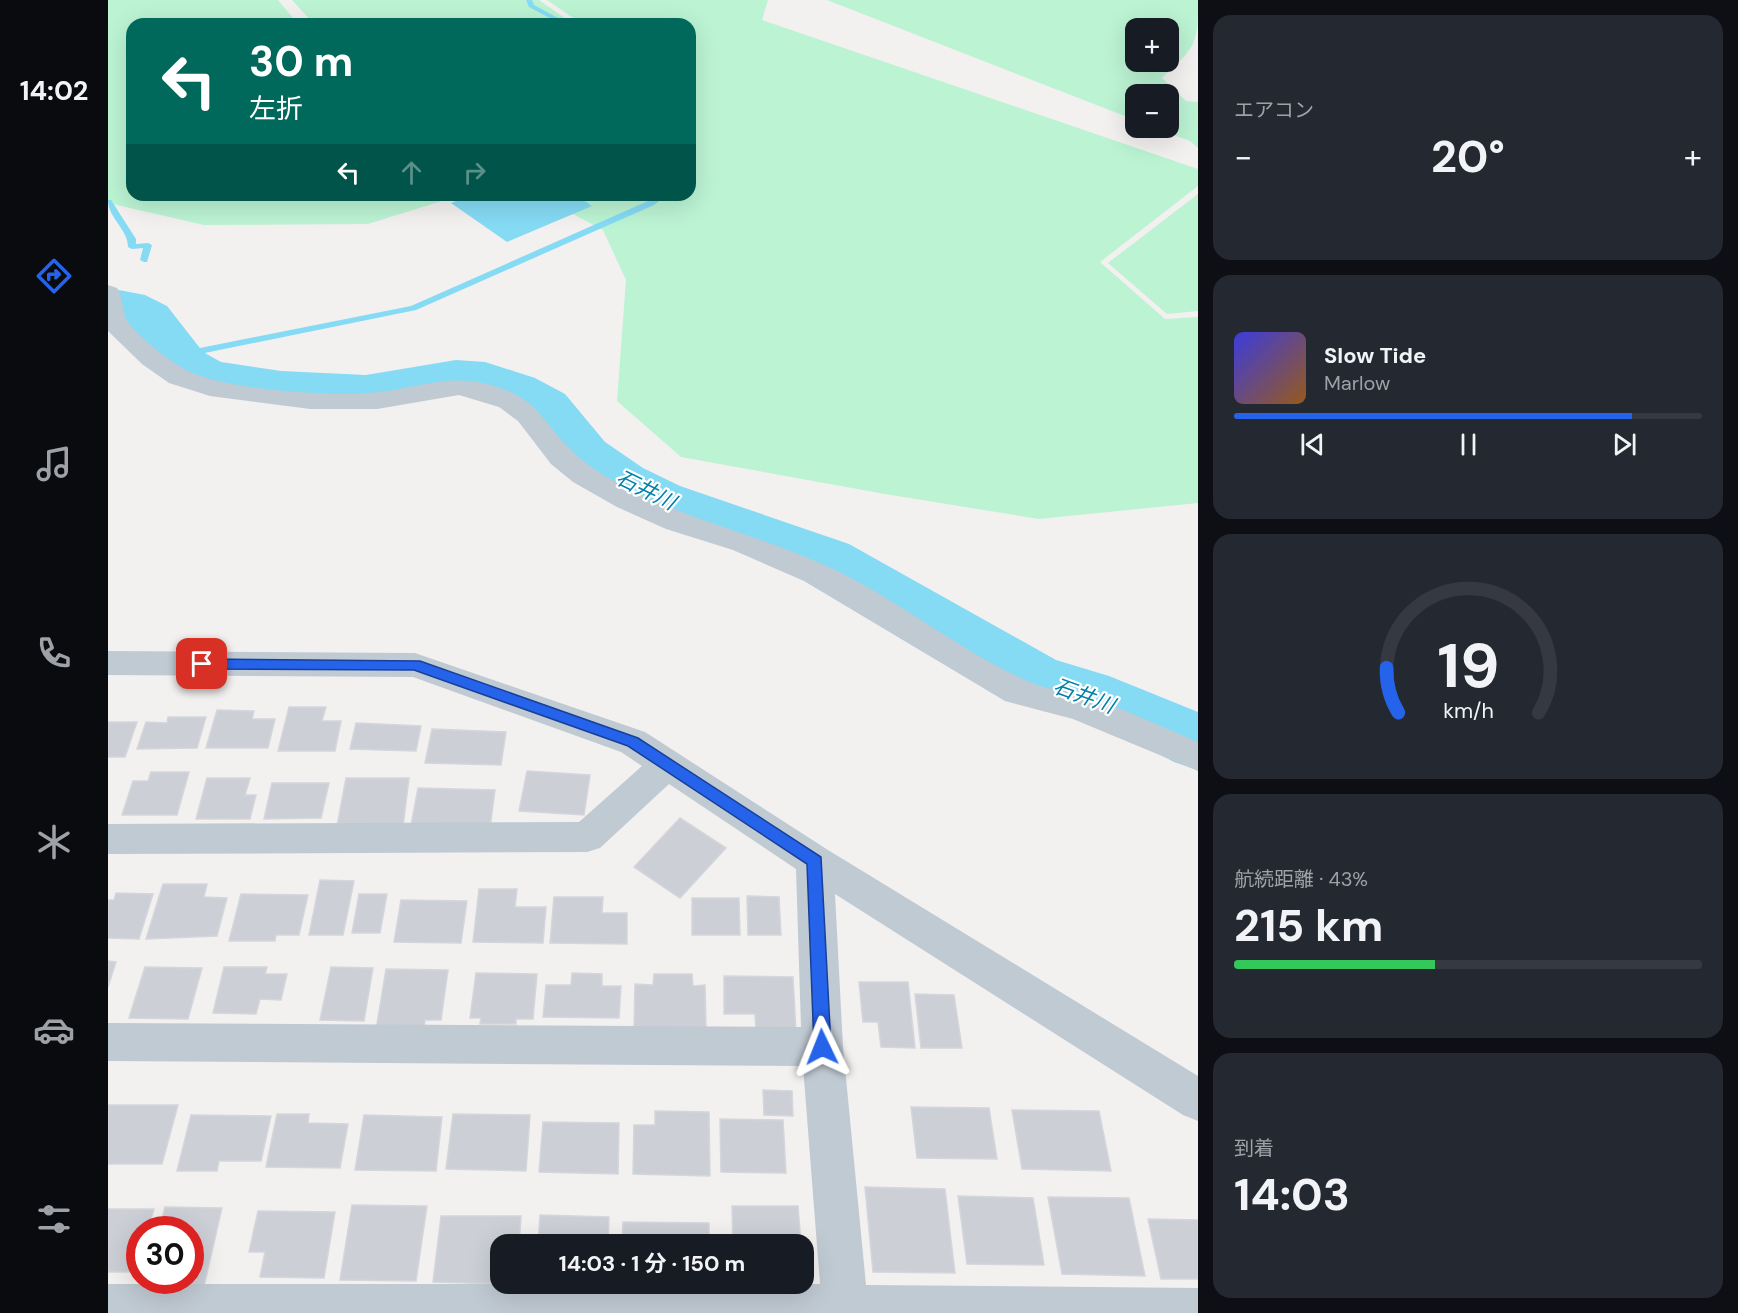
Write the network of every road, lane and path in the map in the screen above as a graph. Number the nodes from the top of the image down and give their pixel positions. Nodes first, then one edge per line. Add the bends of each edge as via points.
1 (108, 293) edge
2 (108, 663) edge
3 (1198, 757) edge
4 (667, 764) junction
5 (108, 839) edge
6 (815, 861) junction
7 (108, 1042) edge
8 (822, 1047) junction
9 (1198, 1100) edge
10 (108, 1308) edge
11 (845, 1308) junction
12 (596, 1311) edge
13 (1198, 1312) edge

1 - 3 street via 114,323 151,358 179,377 210,388 310,401 377,401 459,387 509,401 528,415 561,457 583,475 627,500 814,573 1017,692 1081,708
2 - 4 street via 415,665 633,742
4 - 5 street via 587,837
4 - 6 street
6 - 8 street
6 - 9 street
7 - 8 street
8 - 11 street
10 - 12 street
11 - 12 street
11 - 13 street

